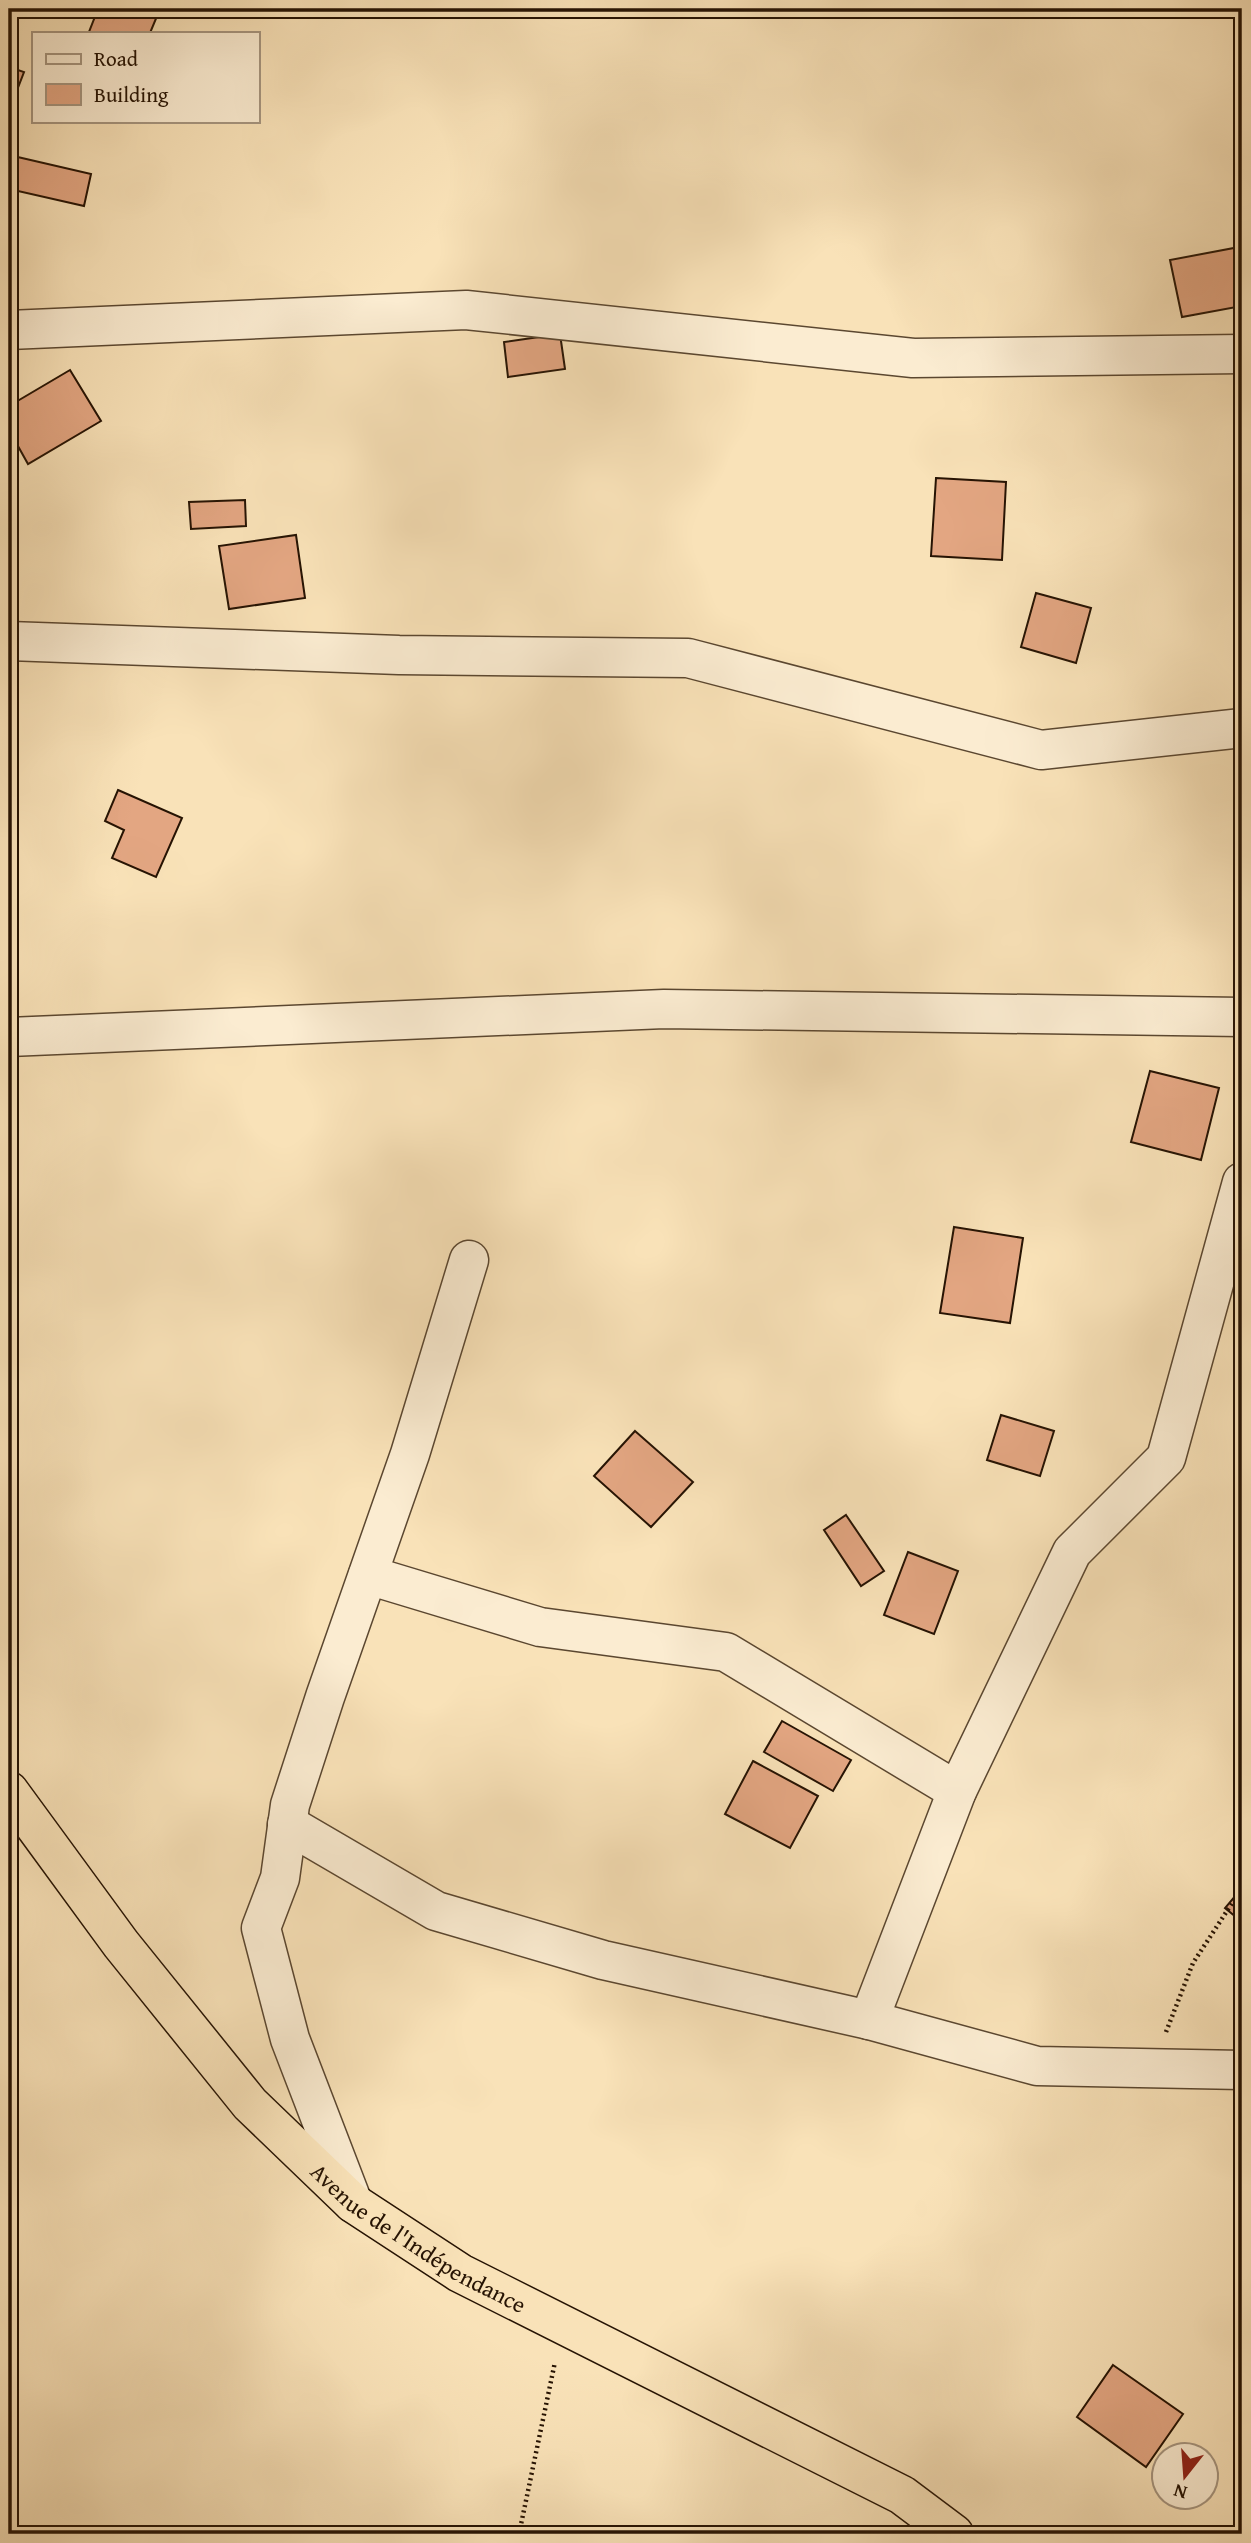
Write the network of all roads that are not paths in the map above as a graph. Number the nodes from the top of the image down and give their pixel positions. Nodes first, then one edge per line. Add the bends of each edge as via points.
1 (9, 330) edge
2 (1242, 354) edge
3 (9, 641) edge
4 (1242, 727) edge
5 (1242, 1017) edge
6 (9, 1037) edge
7 (1242, 1182) edge
8 (469, 1260) dead end
9 (368, 1575) junction
10 (9, 1791) edge
11 (957, 1791) junction
12 (287, 1824) junction
13 (869, 2020) junction
14 (1242, 2070) edge
15 (353, 2203) junction
16 (954, 2534) edge

1 - 2 street via 466,310 914,358
3 - 4 street via 398,655 688,658 1041,750
5 - 6 street via 664,1009
7 - 11 street via 1166,1458 1072,1552
8 - 9 street
9 - 11 street via 540,1627 726,1652
9 - 12 street
10 - 15 highway, Avenue de l'Indépendance via 121,1944 250,2104
11 - 13 street
12 - 13 street via 436,1911 603,1960
12 - 15 street via 280,1878 261,1928 290,2039
13 - 14 street via 1037,2066
15 - 16 highway, Avenue de l'Indépendance via 460,2273 902,2495

